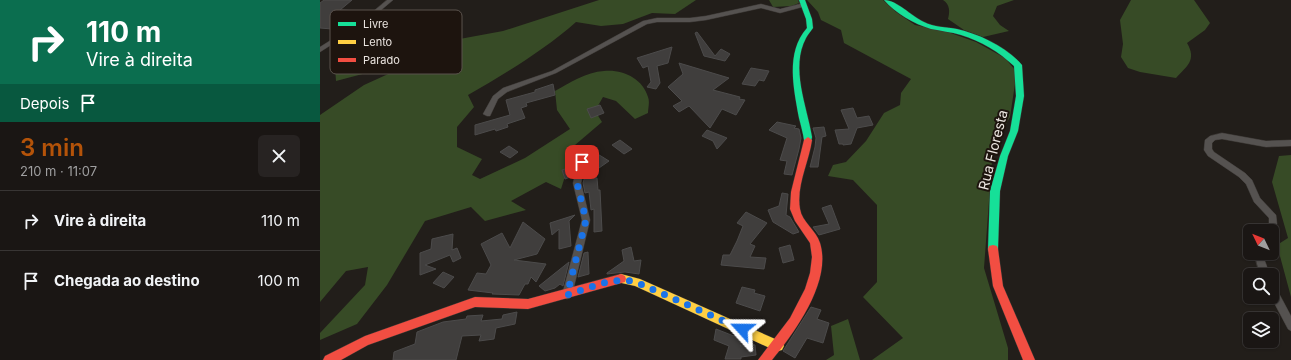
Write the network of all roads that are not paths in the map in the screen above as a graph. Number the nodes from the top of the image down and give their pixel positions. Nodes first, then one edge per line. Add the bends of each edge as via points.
1 (390, 0) edge
2 (887, 0) edge
3 (763, 3) edge
4 (803, 3) edge
5 (380, 10) edge
6 (330, 44) edge
7 (320, 50) edge
8 (486, 114) dead end
9 (1291, 143) edge
10 (582, 162) dead end
11 (1273, 224) edge
12 (567, 295) junction
13 (1279, 303) edge
14 (1291, 326) edge
15 (778, 346) junction
16 (329, 360) edge
17 (764, 360) edge
18 (1029, 360) edge

1 - 5 street
2 - 18 street, Rua Floresta via 910,19 988,43 1018,65 1020,96 1014,131 995,190 993,256 998,286
3 - 4 street via 780,11
3 - 8 street via 706,18 645,22 554,72 505,90 495,98
4 - 15 street via 810,28 802,36 798,51 797,75 808,137 795,210 816,244 819,262 796,316
6 - 7 street
9 - 11 street via 1266,144 1222,136 1208,142 1211,154 1249,182 1257,200 1273,218
10 - 12 street via 577,183 586,220
12 - 15 street via 625,279
12 - 16 street via 528,304 475,302 365,341
13 - 14 street
15 - 17 street

